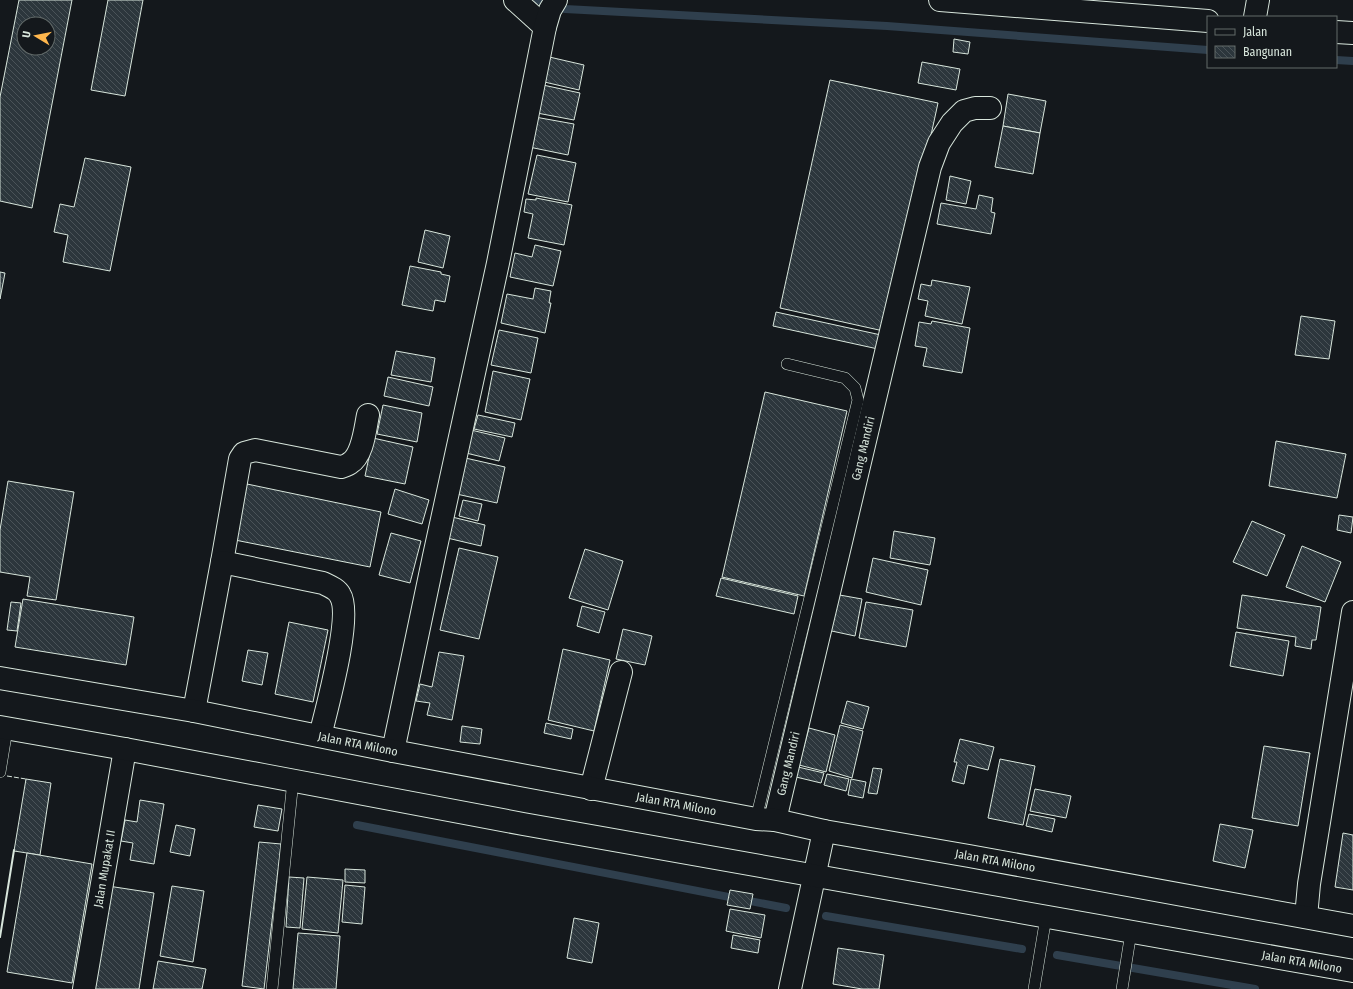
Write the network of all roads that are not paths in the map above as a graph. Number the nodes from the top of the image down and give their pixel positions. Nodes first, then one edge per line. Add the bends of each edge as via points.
1 (515, 0) edge
2 (940, 0) edge
3 (1258, 0) edge
4 (550, 13) edge
5 (1255, 16) edge
6 (1207, 22) edge
7 (1337, 32) edge
8 (1353, 33) edge
9 (990, 108) dead end
10 (787, 364) dead end
11 (368, 415) dead end
12 (222, 562) junction
13 (1353, 612) edge
14 (621, 672) dead end
15 (0, 678) edge
16 (194, 711) junction
17 (3, 728) edge
18 (320, 736) junction
19 (125, 749) junction
20 (393, 751) junction
21 (0, 772) edge
22 (293, 780) junction
23 (591, 789) junction
24 (765, 819) junction
25 (824, 831) junction
26 (814, 876) junction
27 (1046, 917) junction
28 (1306, 917) junction
29 (1353, 926) edge
30 (1131, 932) junction
31 (1353, 971) edge
32 (84, 989) edge
33 (272, 989) edge
34 (790, 989) edge
35 (1034, 989) edge
36 (1122, 989) edge

1 - 4 main road
2 - 6 main road
3 - 5 main road
4 - 20 main road
7 - 8 main road
9 - 24 main road, Gang Mandiri via 964,111 952,123 939,143 930,168
10 - 24 lane via 845,378 855,388 858,400
11 - 12 main road via 363,441 358,455 351,463 341,466 255,450 244,453 240,459
12 - 16 main road
12 - 18 main road via 323,582 341,596 344,611 341,645
13 - 28 main road via 1309,884
14 - 23 main road
15 - 16 main road, Jalan RTA Milono
16 - 18 main road, Jalan RTA Milono
17 - 19 main road, Jalan RTA Milono
17 - 21 lane
18 - 20 main road, Jalan RTA Milono
19 - 22 main road, Jalan RTA Milono
19 - 32 main road, Jalan Mupakat II
20 - 23 main road, Jalan RTA Milono
22 - 26 main road, Jalan RTA Milono
22 - 33 lane
23 - 24 main road, Jalan RTA Milono
24 - 25 main road, Jalan RTA Milono
25 - 26 main road
25 - 28 main road, Jalan RTA Milono
26 - 27 main road, Jalan RTA Milono
26 - 34 main road
27 - 30 main road, Jalan RTA Milono
27 - 35 lane
28 - 29 main road, Jalan RTA Milono
30 - 31 main road, Jalan RTA Milono
30 - 36 lane

